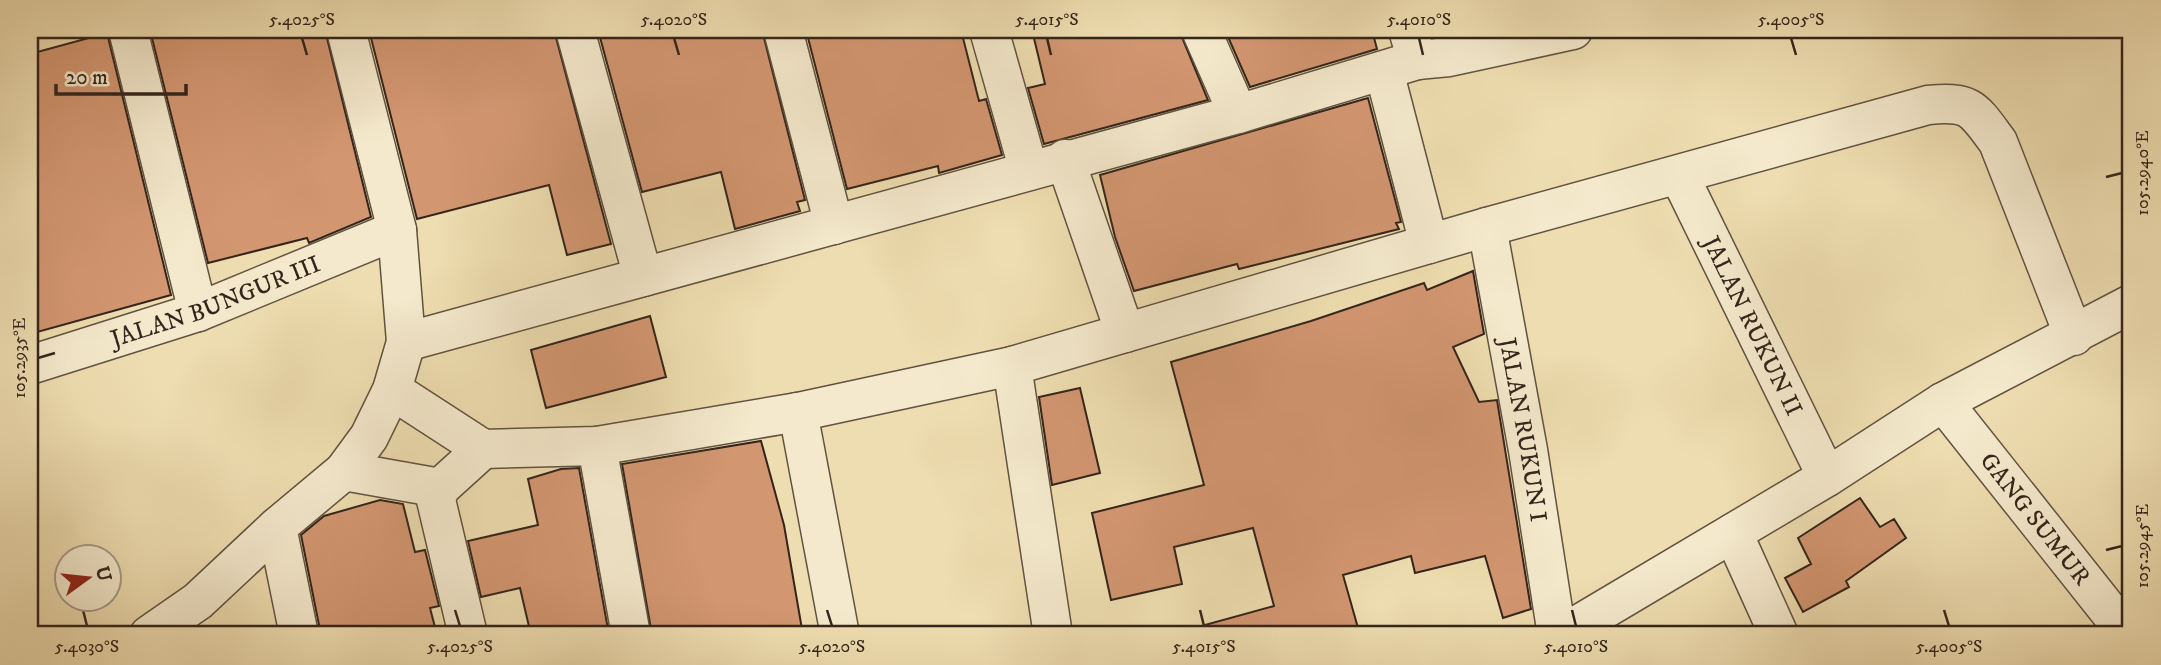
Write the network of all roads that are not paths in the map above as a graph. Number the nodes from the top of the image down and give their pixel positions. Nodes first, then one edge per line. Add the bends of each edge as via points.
1 (128, 30) edge
2 (346, 30) edge
3 (575, 30) edge
4 (783, 30) edge
5 (989, 30) edge
6 (1201, 30) edge
7 (1573, 30) edge
8 (1403, 53) edge
9 (1238, 114) junction
10 (1065, 159) junction
11 (1029, 171) junction
12 (1679, 175) junction
13 (834, 225) junction
14 (1487, 227) junction
15 (397, 230) junction
16 (1429, 244) junction
17 (643, 277) junction
18 (2131, 304) edge
19 (198, 312) junction
20 (1125, 333) junction
21 (2074, 336) junction
22 (406, 342) junction
23 (30, 365) edge
24 (1012, 366) junction
25 (392, 390) junction
26 (1944, 402) junction
27 (798, 412) junction
28 (597, 446) junction
29 (483, 449) junction
30 (344, 471) junction
31 (1827, 477) junction
32 (440, 488) junction
33 (277, 527) junction
34 (1733, 533) junction
35 (149, 635) edge
36 (299, 635) edge
37 (468, 635) edge
38 (631, 635) edge
39 (840, 635) edge
40 (1053, 635) edge
41 (1559, 635) edge
42 (1779, 635) edge
43 (2128, 635) edge

1 - 19 street
2 - 15 street
3 - 17 street
4 - 13 street
5 - 11 street
6 - 9 street
7 - 8 street via 1449,57
8 - 9 street
8 - 16 street
9 - 10 street
10 - 11 street
10 - 20 street
11 - 13 street
12 - 14 street
12 - 21 street via 1928,104 1959,102 1979,116 1998,142
12 - 31 street, JALAN RUKUN II
13 - 17 street
14 - 16 street
14 - 41 street, JALAN RUKUN I
15 - 19 street, JALAN BUNGUR III
15 - 22 street
16 - 20 street
17 - 22 street
18 - 21 street
19 - 23 street, JALAN BUNGUR III
20 - 24 street
21 - 26 street
22 - 25 street
24 - 27 street
24 - 40 street
25 - 29 street
25 - 30 street via 369,437
26 - 31 street
26 - 43 street, GANG SUMUR
27 - 28 street
27 - 39 street
28 - 29 street
28 - 38 street
29 - 32 street
30 - 32 street
30 - 33 street
31 - 34 street
32 - 37 street via 436,500
33 - 35 street via 198,601
33 - 36 street
34 - 41 street
34 - 42 street

